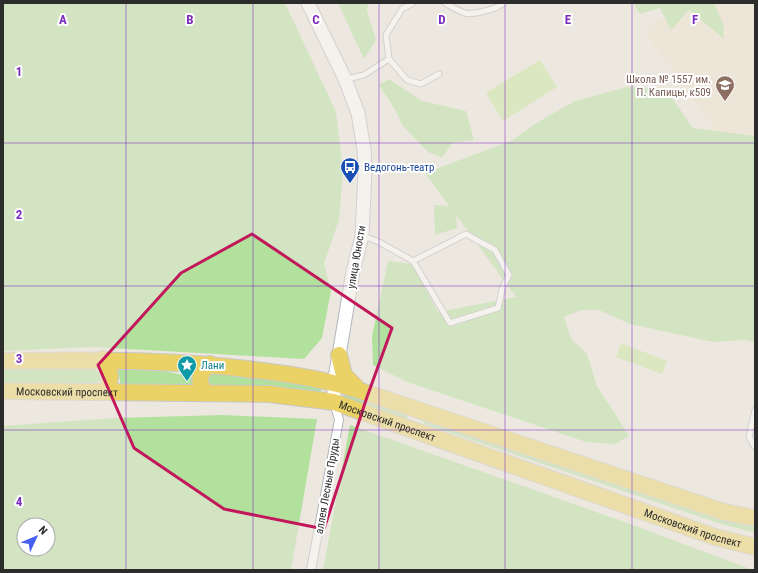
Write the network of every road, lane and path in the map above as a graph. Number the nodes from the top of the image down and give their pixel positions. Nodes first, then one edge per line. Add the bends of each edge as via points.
1 (308, 3) edge
2 (413, 3) edge
3 (445, 3) edge
4 (504, 3) edge
5 (389, 59) junction
6 (439, 74) dead end
7 (345, 79) junction
8 (362, 236) junction
9 (413, 261) junction
10 (339, 355) junction
11 (103, 359) junction
12 (3, 361) edge
13 (210, 364) junction
14 (310, 377) junction
15 (334, 382) junction
16 (358, 390) junction
17 (3, 391) edge
18 (105, 391) junction
19 (205, 392) junction
20 (334, 402) junction
21 (419, 409) junction
22 (755, 410) edge
23 (412, 429) junction
24 (755, 447) edge
25 (755, 518) edge
26 (755, 547) edge
27 (311, 570) edge

1 - 7 street, улица Юности
2 - 5 lane via 402,9 386,35
3 - 4 lane via 466,13 499,7
5 - 6 lane via 407,80 421,84
5 - 7 lane via 364,75
7 - 8 street, улица Юности via 358,113 364,149
8 - 9 lane via 379,242
8 - 10 street, улица Юности via 353,271
9 - 9 lane via 466,234 495,250 509,275 502,289 498,308 450,323
10 - 14 street via 328,372
10 - 15 street, улица Юности
10 - 16 main road via 344,375
11 - 12 main road, Московский проспект
11 - 13 main road, Московский проспект
11 - 18 main road via 111,376
13 - 14 main road, Московский проспект
13 - 19 main road via 200,377 200,385
14 - 15 main road, Московский проспект
15 - 16 main road, Московский проспект
15 - 20 street, улица Юности
16 - 21 main road, Московский проспект
17 - 18 main road, Московский проспект
18 - 19 main road, Московский проспект
19 - 20 main road, Московский проспект via 269,394
20 - 23 main road, Московский проспект
20 - 27 street, аллея Лесные Пруды via 339,420
21 - 23 main road
21 - 25 main road, Московский проспект via 724,512
22 - 24 lane via 749,438
23 - 26 main road, Московский проспект via 715,538

